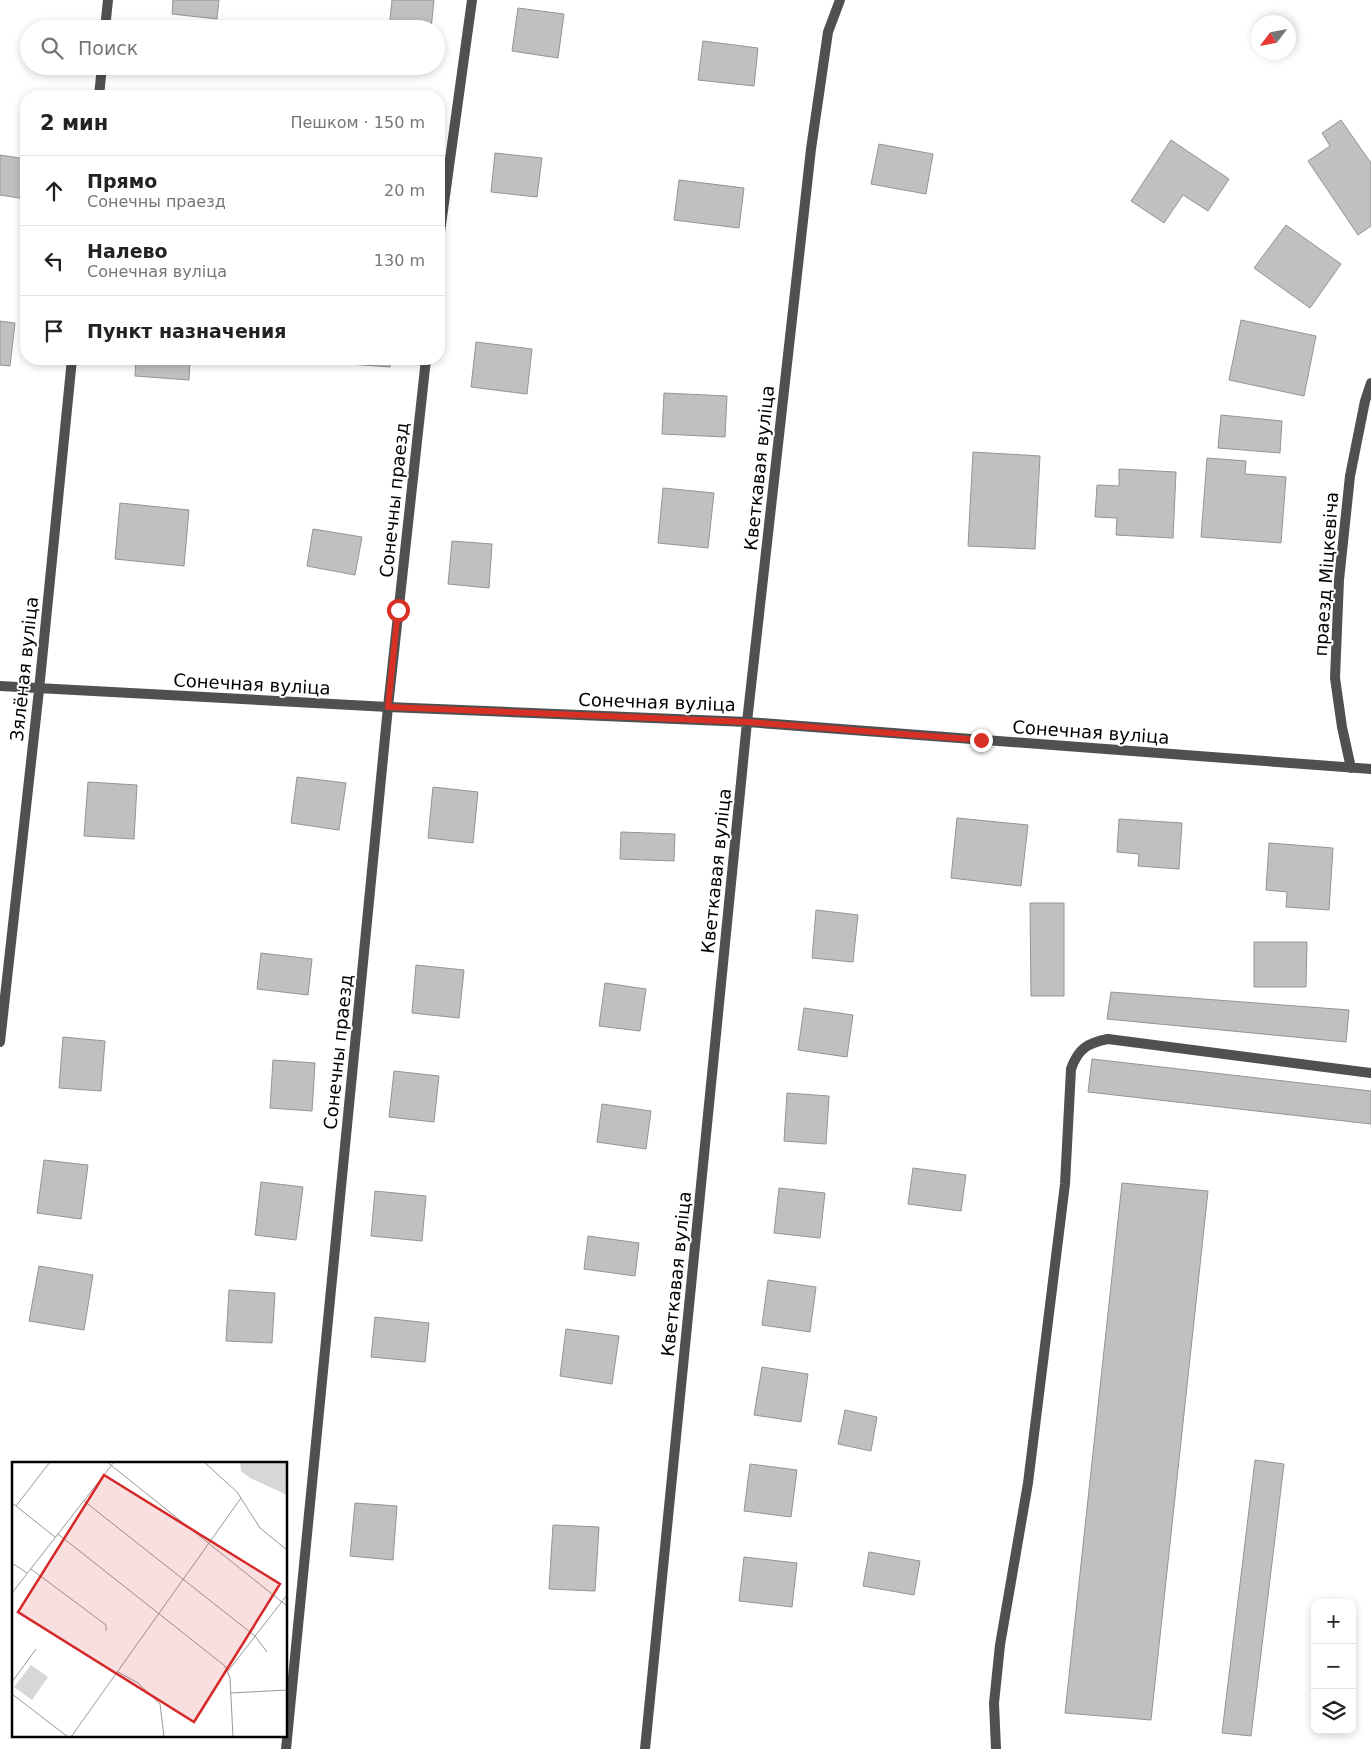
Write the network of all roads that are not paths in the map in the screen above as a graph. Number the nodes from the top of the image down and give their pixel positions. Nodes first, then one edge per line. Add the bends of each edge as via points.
1 (108, 0) edge
2 (472, 0) edge
3 (840, 0) edge
4 (107, 20) edge
5 (101, 75) edge
6 (100, 90) edge
7 (445, 196) edge
8 (71, 365) edge
9 (425, 365) edge
10 (1371, 383) edge
11 (0, 686) edge
12 (38, 690) junction
13 (388, 707) junction
14 (747, 722) junction
15 (1351, 768) junction
16 (1371, 769) edge
17 (0, 1042) edge
18 (1371, 1073) edge
19 (288, 1729) edge
20 (287, 1736) edge
21 (286, 1749) edge
22 (645, 1749) edge
23 (996, 1749) edge

1 - 4 street
2 - 7 street
3 - 14 street, Кветкавая вуліца via 828,32 811,149
5 - 6 street
8 - 12 street, Зялёная вуліца
9 - 13 street, Сонечны праезд
10 - 15 street, праезд Міцкевіча via 1350,476 1339,580 1335,678
11 - 12 street, Сонечная вуліца
12 - 13 street, Сонечная вуліца
12 - 17 street, Зялёная вуліца
13 - 14 street, Сонечная вуліца
13 - 19 street, Сонечны праезд
14 - 15 street, Сонечная вуліца
14 - 22 street, Кветкавая вуліца
15 - 16 street, Сонечная вуліца
18 - 23 street via 1108,1039 1094,1042 1076,1057 1071,1069 1064,1193 1028,1483 1000,1645 994,1703
20 - 21 street, Сонечны праезд

